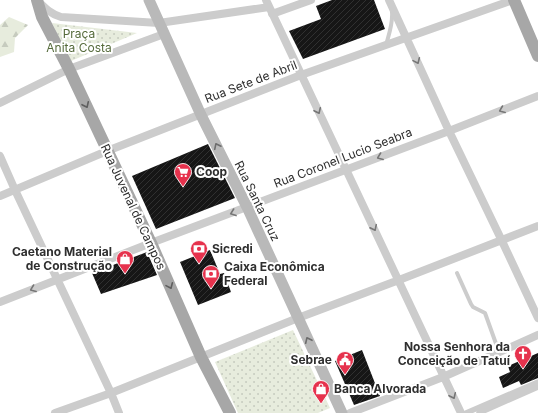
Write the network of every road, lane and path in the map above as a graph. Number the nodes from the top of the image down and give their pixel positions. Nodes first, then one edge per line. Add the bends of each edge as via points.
1 (38, 0) edge
2 (149, 0) edge
3 (311, 0) edge
4 (513, 0) edge
5 (390, 2) edge
6 (269, 7) edge
7 (159, 23) junction
8 (164, 34) junction
9 (407, 37) junction
10 (386, 45) junction
11 (538, 56) edge
12 (69, 69) junction
13 (301, 75) junction
14 (538, 96) edge
15 (0, 103) edge
16 (201, 114) junction
17 (449, 131) junction
18 (107, 151) junction
19 (0, 156) edge
20 (346, 170) junction
21 (15, 190) junction
22 (0, 196) edge
23 (247, 207) junction
24 (538, 226) edge
25 (502, 241) junction
26 (151, 243) junction
27 (457, 272) dead end
28 (58, 280) junction
29 (399, 280) junction
30 (0, 302) edge
31 (298, 318) junction
32 (538, 318) edge
33 (538, 334) edge
34 (499, 352) junction
35 (201, 357) junction
36 (443, 377) junction
37 (538, 382) edge
38 (538, 387) edge
39 (111, 393) junction
40 (55, 413) edge
41 (119, 413) edge
42 (230, 413) edge
43 (342, 413) edge
44 (350, 413) edge
45 (461, 413) edge
46 (466, 413) edge
47 (480, 413) edge

1 - 7 street via 49,12 60,17
1 - 12 main road, Rua Juvenal de Campos via 42,17
2 - 7 main road, Rua Santa Cruz
3 - 6 street
4 - 9 street, Rua Sete de Abril
4 - 11 main road
5 - 9 street
5 - 10 lane via 392,23
6 - 7 street
6 - 13 street
7 - 8 main road, Rua Santa Cruz
8 - 12 street
8 - 16 main road, Rua Santa Cruz
9 - 10 street, Rua Sete de Abril
9 -> 17 street
10 - 13 street, Rua Sete de Abril
12 - 15 street
12 -> 18 main road, Rua Juvenal de Campos
13 - 16 street, Rua Sete de Abril
13 -> 20 street
14 -> 17 street, Rua Coronel Lucio Seabra
16 - 18 street, Rua Sete de Abril
23 -> 16 main road, Rua Santa Cruz
17 -> 20 street, Rua Coronel Lucio Seabra
17 - 25 street
18 - 21 street, Rua Sete de Abril
18 - 26 main road, Rua Juvenal de Campos
19 - 21 street
20 - 23 street, Rua Coronel Lucio Seabra
20 -> 29 street
21 - 22 street, Rua Sete de Abril
21 - 28 street
23 -> 26 street, Rua Coronel Lucio Seabra
23 - 31 main road, Rua Santa Cruz
24 - 25 street
25 - 29 street
25 - 32 street
26 - 28 street, Rua Coronel Lucio Seabra
26 -> 35 main road, Rua Juvenal de Campos
27 - 34 lane via 473,307 485,313
28 -> 30 street, Rua Coronel Lucio Seabra
28 - 39 street
29 - 31 street
29 - 36 street
31 - 35 street
43 -> 31 main road, Rua Santa Cruz
33 - 34 street
34 - 36 street
35 - 39 street
35 - 42 main road, Rua Juvenal de Campos
36 - 44 street
36 -> 45 street
37 - 46 street
38 - 47 street
39 - 40 street
39 - 41 street

